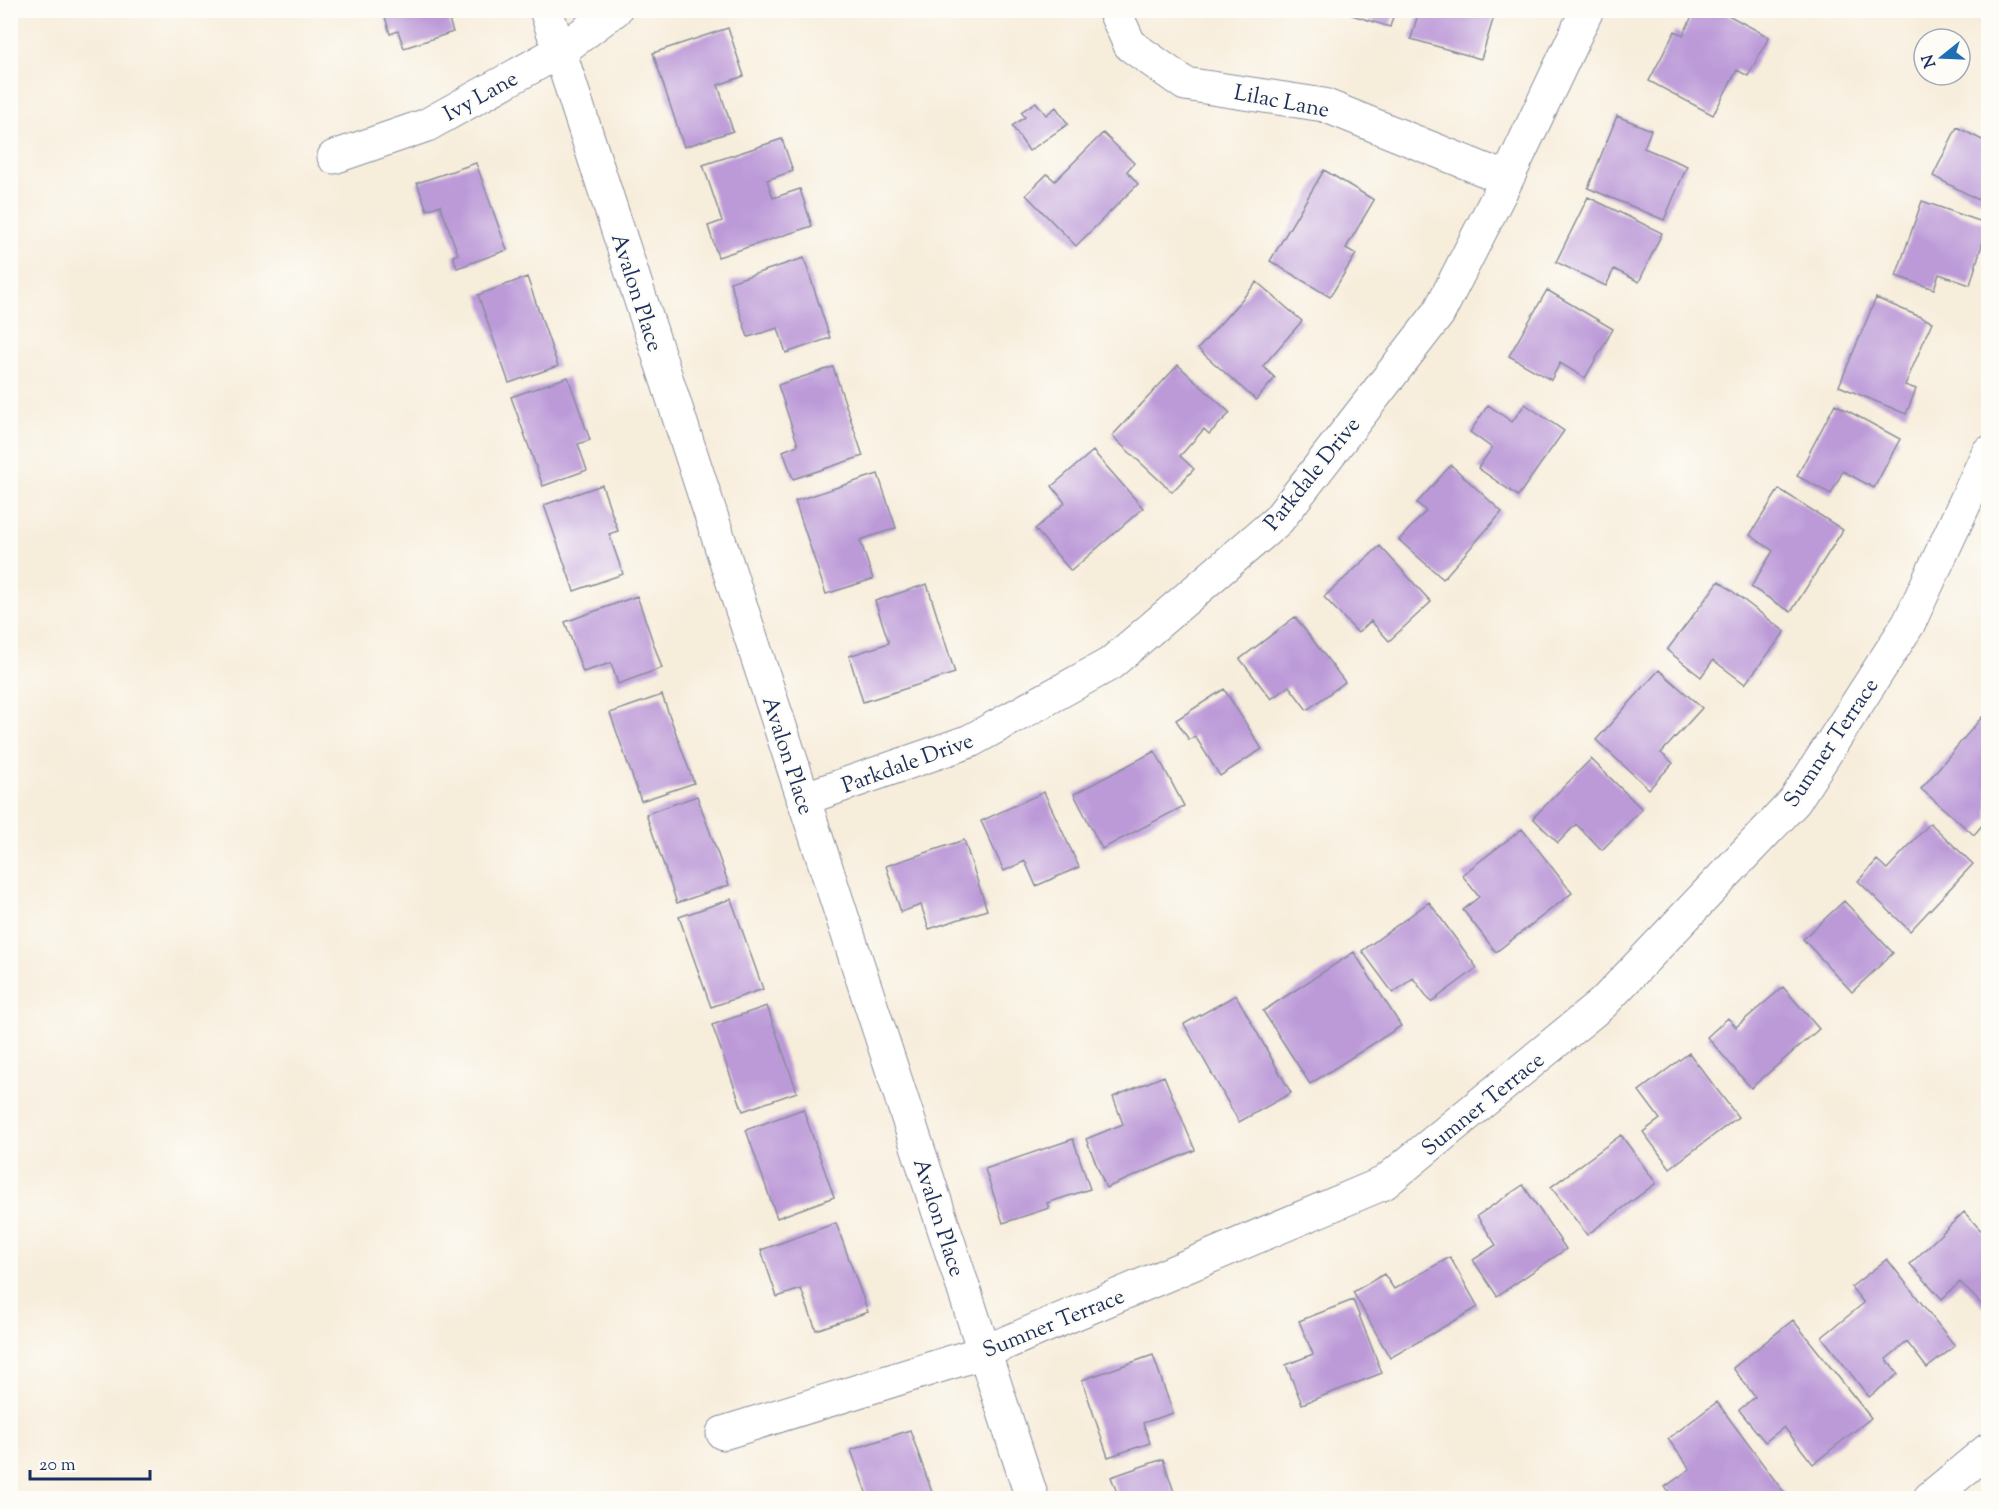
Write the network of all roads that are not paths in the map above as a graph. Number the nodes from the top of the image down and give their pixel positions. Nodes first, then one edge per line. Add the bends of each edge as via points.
1 (546, 10) edge
2 (615, 10) edge
3 (1114, 10) edge
4 (1587, 10) edge
5 (560, 51) junction
6 (334, 157) dead end
7 (1507, 179) junction
8 (1989, 453) edge
9 (803, 799) junction
10 (984, 1352) junction
11 (723, 1433) dead end
12 (1989, 1450) edge
13 (1032, 1498) edge
14 (1930, 1498) edge

1 - 5 street, Avalon Place
2 - 5 street, Ivy Lane
3 - 7 street, Lilac Lane via 1130,45 1185,84 1324,105
4 - 7 street, Parkdale Drive
5 - 6 street, Ivy Lane via 427,125
5 - 9 street, Avalon Place
7 - 9 street, Parkdale Drive via 1437,314 1278,520 1110,664 970,741
8 - 10 street, Sumner Terrace via 1909,623 1794,802 1603,1003 1384,1183
9 - 10 street, Avalon Place
10 - 11 street, Sumner Terrace
10 - 13 street, Avalon Place
12 - 14 street

